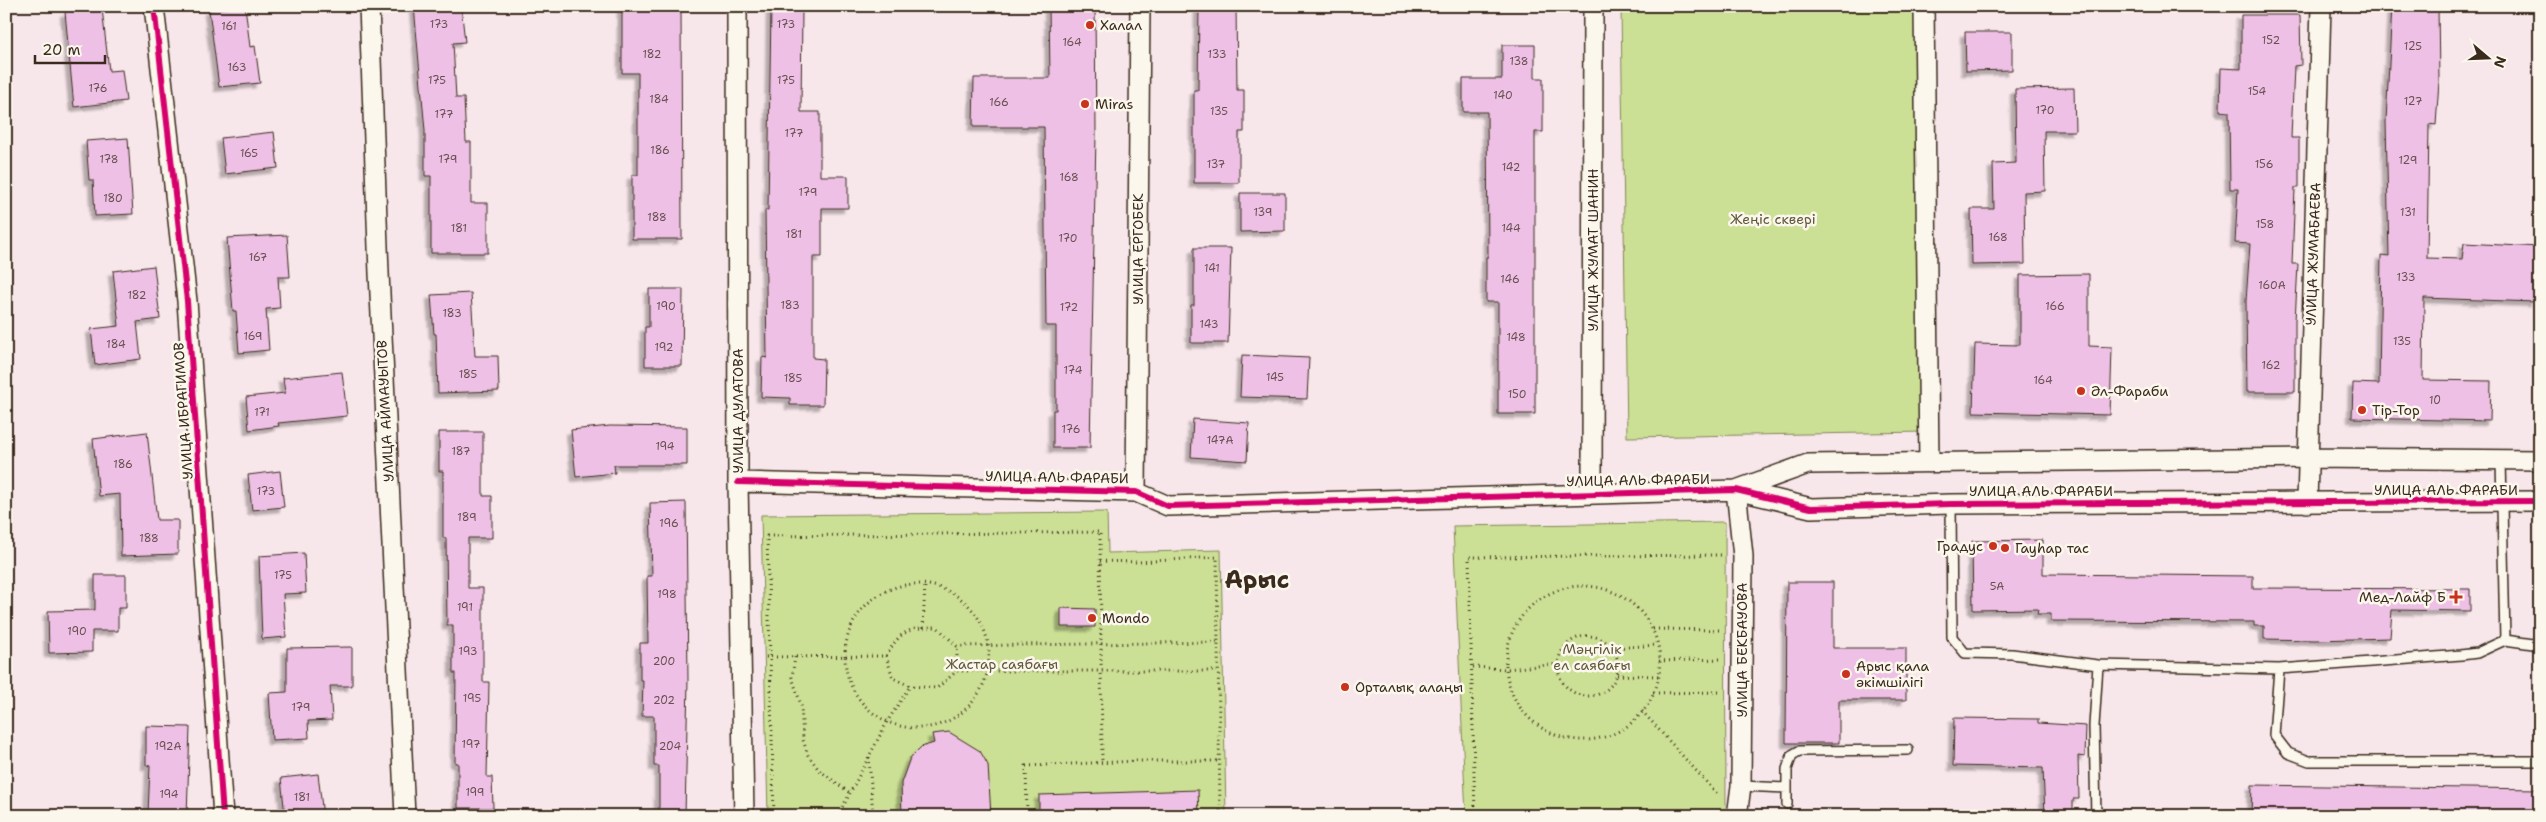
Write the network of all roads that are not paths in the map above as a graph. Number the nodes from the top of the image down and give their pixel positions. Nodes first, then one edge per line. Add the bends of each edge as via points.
1 (154, 6) edge
2 (369, 6) edge
3 (736, 6) edge
4 (1140, 6) edge
5 (1593, 6) edge
6 (1924, 6) edge
7 (2321, 6) edge
8 (2307, 458) junction
9 (2501, 460) junction
10 (2540, 460) edge
11 (1929, 463) junction
12 (738, 482) junction
13 (1736, 490) junction
14 (1136, 492) junction
15 (1592, 494) junction
16 (2540, 501) edge
17 (2503, 502) junction
18 (2307, 503) junction
19 (1951, 504) junction
20 (2505, 640) junction
21 (2540, 645) edge
22 (2098, 665) junction
23 (2279, 669) junction
24 (1908, 750) dead end
25 (2540, 762) edge
26 (1732, 788) junction
27 (1787, 788) junction
28 (1787, 804) dead end
29 (1738, 809) dead end
30 (223, 816) edge
31 (404, 816) edge
32 (744, 816) edge
33 (2096, 816) edge

1 - 30 street, УЛИЦА ИБРАГИМОВ via 187,301
2 - 31 street, УЛИЦА АЙМАУЫТОВ
3 - 12 street, УЛИЦА ДУЛАТОВА
4 - 14 street, УЛИЦА ЕРГОБЕК
5 - 15 street, УЛИЦА ЖУМАТ ШАНИН
6 - 11 street
7 - 8 street, УЛИЦА ЖУМАБАЕВА
8 - 9 street, УЛИЦА АЛЬ ФАРАБИ
8 - 11 street, УЛИЦА АЛЬ ФАРАБИ
8 - 18 street, УЛИЦА ЖУМАБАЕВА
9 - 10 street, УЛИЦА АЛЬ ФАРАБИ
9 - 17 lane
11 - 13 street, УЛИЦА АЛЬ ФАРАБИ via 1808,464
12 - 14 street, УЛИЦА АЛЬ ФАРАБИ
12 - 32 street, УЛИЦА ДУЛАТОВА
13 - 15 street, УЛИЦА АЛЬ ФАРАБИ
13 - 19 street, УЛИЦА АЛЬ ФАРАБИ via 1811,508
13 - 26 street, УЛИЦА БЕКБАУОВА via 1742,556
14 - 15 street, УЛИЦА АЛЬ ФАРАБИ via 1168,506
16 - 17 street, УЛИЦА АЛЬ ФАРАБИ
17 - 18 street, УЛИЦА АЛЬ ФАРАБИ
17 - 20 lane
18 - 19 street, УЛИЦА АЛЬ ФАРАБИ
19 - 22 lane via 1952,637 1965,653 2012,654
20 - 21 lane
20 - 23 lane via 2477,653 2461,656
22 - 23 lane
22 - 33 lane via 2094,726
23 - 25 lane via 2274,735 2288,753 2309,761
24 - 27 lane via 1799,751 1792,755 1787,769
26 - 27 lane
26 - 29 street, УЛИЦА БЕКБАУОВА
27 - 28 lane

